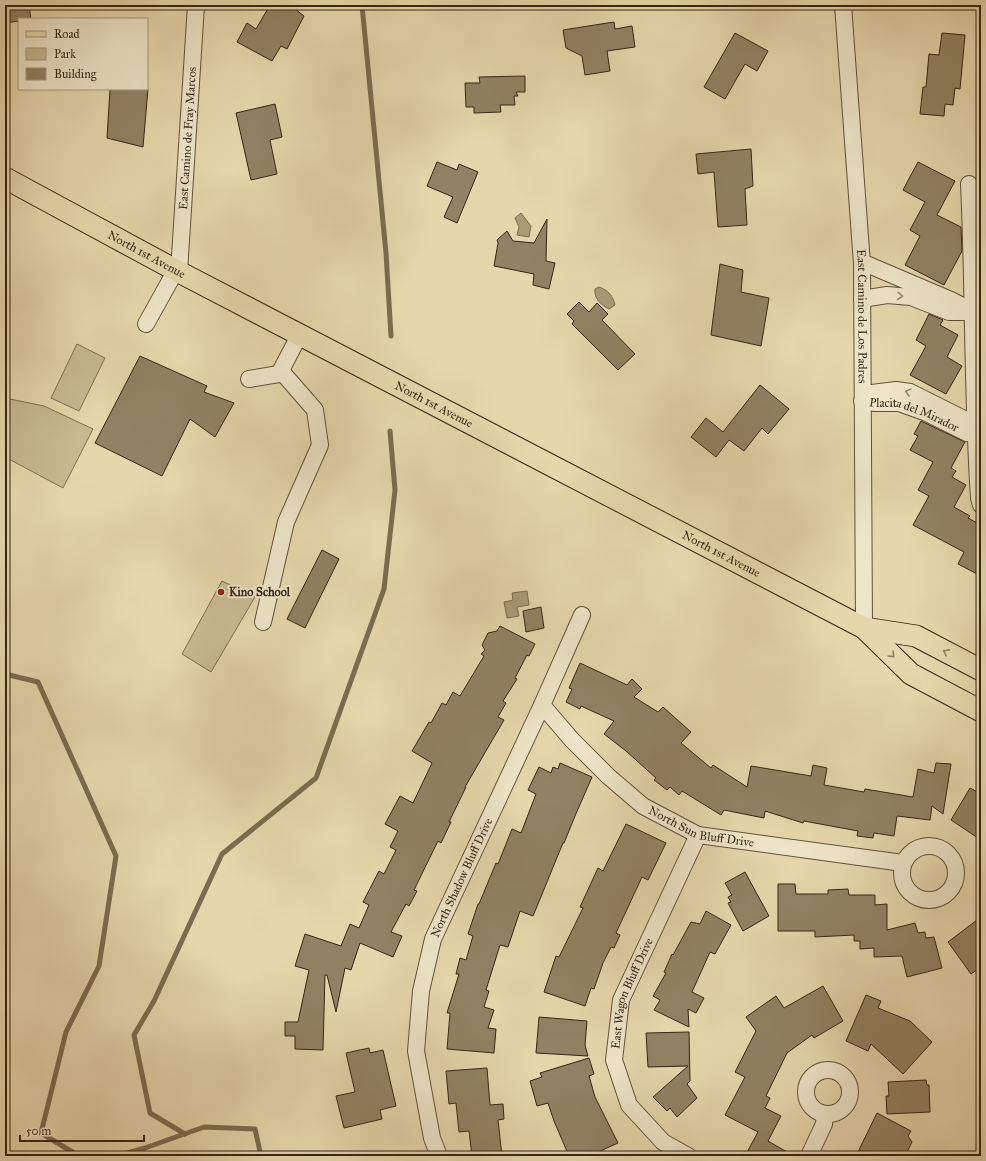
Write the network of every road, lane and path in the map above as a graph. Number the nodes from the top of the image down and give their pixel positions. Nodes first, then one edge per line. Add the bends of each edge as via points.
1 (196, 5) edge
2 (843, 5) edge
3 (5, 178) edge
4 (969, 184) dead end
5 (977, 261) edge
6 (862, 264) junction
7 (177, 271) junction
8 (977, 294) edge
9 (862, 299) junction
10 (974, 312) junction
11 (146, 324) dead end
12 (300, 334) junction
13 (281, 371) junction
14 (249, 380) dead end
15 (862, 401) junction
16 (978, 436) edge
17 (981, 505) edge
18 (582, 615) dead end
19 (263, 622) dead end
20 (864, 628) junction
21 (981, 670) edge
22 (542, 705) junction
23 (981, 711) edge
24 (698, 835) junction
25 (903, 863) dead end
26 (825, 1114) dead end
27 (439, 1156) edge
28 (688, 1156) edge
29 (810, 1156) edge

1 - 7 street, East Camino de Fray Marcos
2 - 6 street, East Camino de Los Padres
3 - 7 main road, North 1st Avenue
4 - 5 street
5 - 8 street
6 - 9 street, East Camino de Los Padres
6 - 10 street
7 - 11 street
7 - 12 main road, North 1st Avenue
8 - 10 street
9 -> 10 street via 887,295 911,297 949,312
9 - 15 street, East Camino de Los Padres
10 - 16 street
12 - 13 street
12 - 20 main road, North 1st Avenue
13 - 14 street via 279,374
13 - 19 street via 315,410 320,445 286,522
15 - 16 street, Placita del Mirador via 872,393 896,390 910,392 966,420
15 - 20 street, East Camino de Los Padres
16 - 17 street
18 - 22 street, North Shadow Bluff Drive
21 -> 20 main road, North 1st Avenue via 916,636
20 -> 23 main road, North 1st Avenue via 911,674
22 - 24 street, North Sun Bluff Drive via 608,776 643,806
22 - 27 street, North Shadow Bluff Drive via 433,939 421,991 416,1051 432,1138
24 - 25 street, North Sun Bluff Drive
24 - 28 street, East Wagon Bluff Drive via 621,1000 614,1060 629,1105 663,1142
26 - 29 street via 824,1124

